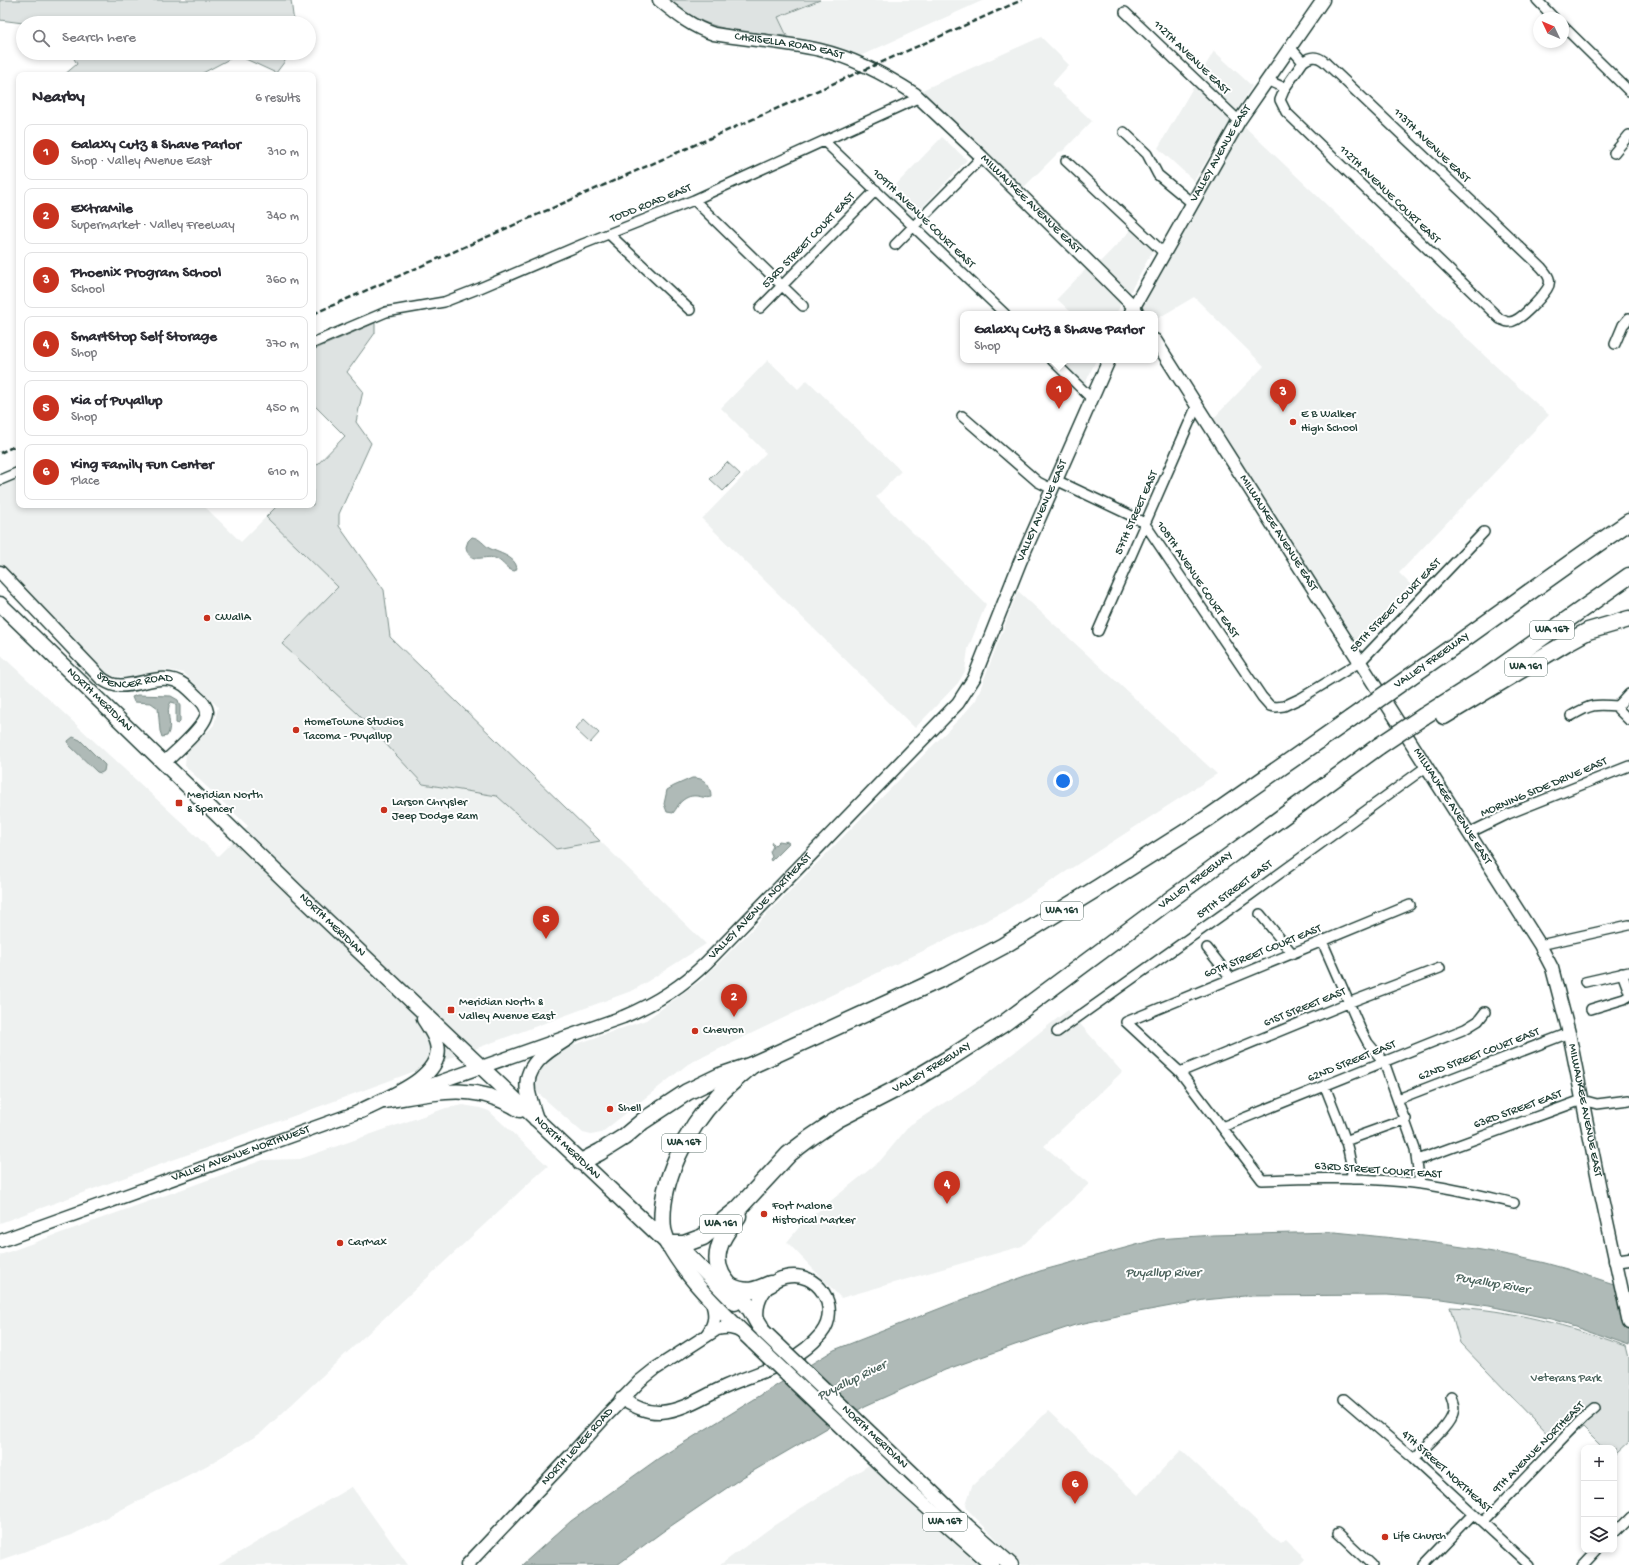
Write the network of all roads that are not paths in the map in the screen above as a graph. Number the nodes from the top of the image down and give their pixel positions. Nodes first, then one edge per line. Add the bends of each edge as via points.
1 (659, 0) edge
2 (1323, 0) edge
3 (1536, 0) edge
4 (1125, 12) dead end
5 (1548, 12) edge
6 (1569, 32) edge
7 (1290, 47) junction
8 (1303, 62) junction
9 (1267, 80) junction
10 (1285, 88) junction
11 (1629, 91) edge
12 (918, 98) junction
13 (1240, 121) junction
14 (1124, 132) dead end
15 (1629, 134) edge
16 (824, 141) junction
17 (1614, 153) dead end
18 (982, 157) junction
19 (1066, 160) dead end
20 (876, 190) junction
21 (694, 200) junction
22 (1192, 203) junction
23 (914, 226) junction
24 (609, 234) junction
25 (895, 245) dead end
26 (1164, 253) junction
27 (782, 286) junction
28 (803, 306) dead end
29 (760, 308) dead end
30 (690, 310) dead end
31 (1002, 311) edge
32 (1134, 311) edge
33 (1629, 318) edge
34 (1512, 322) joint
35 (316, 342) edge
36 (1615, 344) dead end
37 (1158, 345) edge
38 (1055, 363) edge
39 (1108, 363) edge
40 (1092, 399) junction
41 (1197, 405) junction
42 (962, 416) dead end
43 (16, 473) edge
44 (0, 480) edge
45 (1054, 485) junction
46 (1629, 521) edge
47 (1145, 524) junction
48 (1484, 532) dead end
49 (0, 572) edge
50 (1629, 576) edge
51 (0, 604) edge
52 (1629, 619) edge
53 (1098, 632) dead end
54 (1360, 662) junction
55 (980, 663) joint
56 (1629, 694) edge
57 (1618, 706) junction
58 (1276, 707) joint
59 (1572, 716) dead end
60 (1426, 720) junction
61 (1629, 720) edge
62 (164, 763) junction
63 (1629, 766) edge
64 (1426, 767) junction
65 (1319, 790) joint
66 (1469, 833) junction
67 (1410, 905) dead end
68 (1260, 914) dead end
69 (1629, 925) edge
70 (1322, 941) junction
71 (1540, 945) junction
72 (1207, 948) dead end
73 (1292, 953) junction
74 (1440, 968) dead end
75 (1626, 972) edge
76 (1230, 978) junction
77 (1585, 982) dead end
78 (1629, 992) edge
79 (1629, 996) edge
80 (1348, 1003) junction
81 (415, 1004) junction
82 (1591, 1009) dead end
83 (1484, 1012) dead end
84 (1057, 1032) dead end
85 (1569, 1033) junction
86 (568, 1038) junction
87 (1384, 1062) junction
88 (752, 1065) junction
89 (481, 1066) junction
90 (1180, 1072) junction
91 (1325, 1086) junction
92 (1398, 1098) junction
93 (1582, 1100) junction
94 (1629, 1100) edge
95 (385, 1102) junction
96 (361, 1111) junction
97 (1406, 1119) junction
98 (537, 1121) junction
99 (1222, 1127) junction
100 (1346, 1140) junction
101 (1418, 1160) junction
102 (581, 1162) junction
103 (1352, 1179) junction
104 (762, 1182) junction
105 (1420, 1183) junction
106 (1514, 1203) dead end
107 (0, 1240) edge
108 (668, 1244) junction
109 (1629, 1258) edge
110 (1616, 1265) junction
111 (770, 1284) junction
112 (730, 1286) junction
113 (710, 1298) junction
114 (1629, 1323) edge
115 (762, 1328) junction
116 (751, 1339) junction
117 (700, 1341) junction
118 (1451, 1398) dead end
119 (621, 1399) junction
120 (1344, 1400) dead end
121 (1595, 1408) dead end
122 (1414, 1458) junction
123 (1474, 1514) junction
124 (1629, 1518) edge
125 (1483, 1522) junction
126 (1617, 1530) edge
127 (1338, 1533) dead end
128 (1594, 1553) edge
129 (466, 1565) edge
130 (992, 1565) edge
131 (1011, 1565) edge
132 (1372, 1565) edge
133 (1424, 1565) edge
134 (1529, 1565) edge
135 (1583, 1565) edge

1 - 12 street, CHRISELLA ROAD EAST via 699,29 714,34 833,53 887,76
2 - 7 street, VALLEY AVENUE EAST
3 - 5 street
4 - 13 street, 112TH AVENUE EAST
6 - 11 street
7 - 8 street
7 - 9 street, VALLEY AVENUE EAST
8 - 10 street
8 - 34 street, 113TH AVENUE EAST via 1311,57 1322,59 1541,267 1550,281 1549,286 1521,317
9 - 10 street
9 - 13 street, VALLEY AVENUE EAST
10 - 34 street, 112TH AVENUE COURT EAST via 1280,100 1286,112 1496,315 1504,321
12 - 16 street, TODD ROAD EAST
12 - 18 street, MILWAUKEE AVENUE EAST
13 - 22 street, VALLEY AVENUE EAST
14 - 22 street via 1147,154 1158,174
15 - 17 street
16 - 20 street, 109TH AVENUE COURT EAST
16 - 21 street, TODD ROAD EAST
18 - 23 street
18 - 32 street, MILWAUKEE AVENUE EAST
19 - 26 street
20 - 23 street, 109TH AVENUE COURT EAST
20 - 27 street, 53RD STREET COURT EAST
21 - 24 street, TODD ROAD EAST
21 - 27 street
22 - 26 street, VALLEY AVENUE EAST
23 - 25 street
23 - 31 street, 109TH AVENUE COURT EAST
24 - 30 street
24 - 35 street, TODD ROAD EAST via 444,302 386,312
26 - 32 street, VALLEY AVENUE EAST
27 - 28 street
27 - 29 street, 53RD STREET COURT EAST
33 - 36 street
37 - 41 street, MILWAUKEE AVENUE EAST
38 - 40 street
39 - 40 street, VALLEY AVENUE EAST
40 - 45 street, VALLEY AVENUE EAST
41 - 47 street, 57TH STREET EAST
41 - 54 street, MILWAUKEE AVENUE EAST
42 - 45 street, 108TH AVENUE COURT EAST via 1038,482
43 - 44 street
45 - 47 street, 108TH AVENUE COURT EAST via 1134,517
45 - 55 street, VALLEY AVENUE EAST
46 - 88 highway, VALLEY FREEWAY / WA 161, bridge via 1464,640 1208,818 1093,891 1003,946 947,976
47 - 53 street, 57TH STREET EAST
47 - 58 street, 108TH AVENUE COURT EAST via 1262,697 1270,706
48 - 54 street, 58TH STREET COURT EAST
49 - 62 street, SPENCER ROAD via 101,678 120,685 163,678 173,680 184,685 203,702 207,710 206,719
50 - 60 highway, VALLEY FREEWAY / WA 167
51 - 62 main road, NORTH MERIDIAN
52 - 60 highway, WA 161 via 1588,631
54 - 58 street, 58TH STREET COURT EAST via 1301,698
54 - 64 street, MILWAUKEE AVENUE EAST
55 - 86 street, VALLEY AVENUE NORTHEAST via 967,691 958,703 694,975 631,1014
56 - 57 street
57 - 59 street via 1596,704 1587,706
57 - 61 street
60 - 65 highway, VALLEY FREEWAY / WA 167, bridge
62 - 81 main road, NORTH MERIDIAN
63 - 66 street, MORNING SIDE DRIVE EAST via 1515,811
64 - 66 street, MILWAUKEE AVENUE EAST
64 - 84 street, 59TH STREET EAST
65 - 104 highway, VALLEY FREEWAY / WA 161 via 1003,1024 906,1084 838,1119 789,1154
66 - 71 street, MILWAUKEE AVENUE EAST
67 - 70 street, 60TH STREET COURT EAST
68 - 73 street
69 - 71 street
70 - 73 street, 60TH STREET COURT EAST
70 - 80 street
71 - 85 street, MILWAUKEE AVENUE EAST via 1552,968
72 - 76 street
73 - 76 street, 60TH STREET COURT EAST
74 - 80 street, 61ST STREET EAST
75 - 77 street
75 - 78 street
76 - 90 street, 60TH STREET COURT EAST via 1126,1022
79 - 82 street
80 - 87 street via 1368,1043
80 - 90 street, 61ST STREET EAST
81 - 89 main road, NORTH MERIDIAN
81 - 96 main road via 433,1033 437,1044 436,1059 424,1076 412,1086
83 - 87 street, 62ND STREET EAST via 1478,1021 1465,1029
85 - 92 street, 62ND STREET COURT EAST
85 - 93 street, MILWAUKEE AVENUE EAST
86 - 89 street, VALLEY AVENUE NORTHEAST
86 - 98 main road via 538,1058 529,1074 528,1091
87 - 91 street, 62ND STREET EAST
87 - 92 street
88 - 102 highway, WA 161 via 720,1076 687,1092 618,1141
88 - 108 highway, WA 167 via 717,1096 691,1130 679,1153 665,1193 663,1231
89 - 95 street, VALLEY AVENUE NORTHWEST
89 - 98 main road, NORTH MERIDIAN
90 - 99 street
91 - 99 street, 62ND STREET EAST
91 - 100 street
92 - 97 street
93 - 94 street, 63RD STREET EAST via 1597,1104
93 - 101 street, 63RD STREET EAST
93 - 110 street, MILWAUKEE AVENUE EAST
95 - 96 street, VALLEY AVENUE NORTHWEST
95 - 98 main road via 446,1091 467,1091 495,1098
96 - 107 street, VALLEY AVENUE NORTHWEST
97 - 100 street
97 - 101 street
98 - 102 main road, NORTH MERIDIAN
99 - 103 street, 63RD STREET COURT EAST via 1262,1180
100 - 103 street
101 - 105 street
102 - 108 main road, NORTH MERIDIAN
103 - 105 street, 63RD STREET COURT EAST
104 - 108 highway, WA 161 via 738,1208 703,1237 684,1244
104 - 112 highway, WA 167 via 719,1247 717,1266 721,1276
105 - 106 street, 63RD STREET COURT EAST
108 - 113 main road, NORTH MERIDIAN / WA 167 via 679,1264
108 - 115 main road, NORTH MERIDIAN via 687,1254
109 - 110 street
110 - 114 street, MILWAUKEE AVENUE EAST
111 - 112 highway via 746,1292
111 - 115 street via 761,1296 757,1311
111 - 119 street via 785,1277 802,1277 816,1284 826,1298 829,1314 826,1325 820,1335 801,1352 781,1365 725,1386 676,1409 653,1412
112 - 115 highway, WA 167 via 750,1308
113 - 116 main road, NORTH MERIDIAN / WA 167
113 - 117 street via 714,1308 714,1322 711,1330
115 - 131 main road, NORTH MERIDIAN / WA 167, bridge via 967,1526
116 - 117 street, NORTH LEVEE ROAD via 738,1330 725,1327 717,1329
116 - 130 main road, NORTH MERIDIAN / WA 167, bridge via 897,1480
117 - 119 street, NORTH LEVEE ROAD via 655,1369
118 - 122 street via 1454,1412 1449,1421
119 - 129 street, NORTH LEVEE ROAD via 565,1462
120 - 122 street, 4TH STREET NORTHEAST
121 - 125 street, 9TH AVENUE NORTHEAST
122 - 123 street, 4TH STREET NORTHEAST
123 - 125 street, 4TH STREET NORTHEAST
123 - 133 street
124 - 126 street
125 - 134 street, 4TH STREET NORTHEAST
127 - 132 street
128 - 135 street

